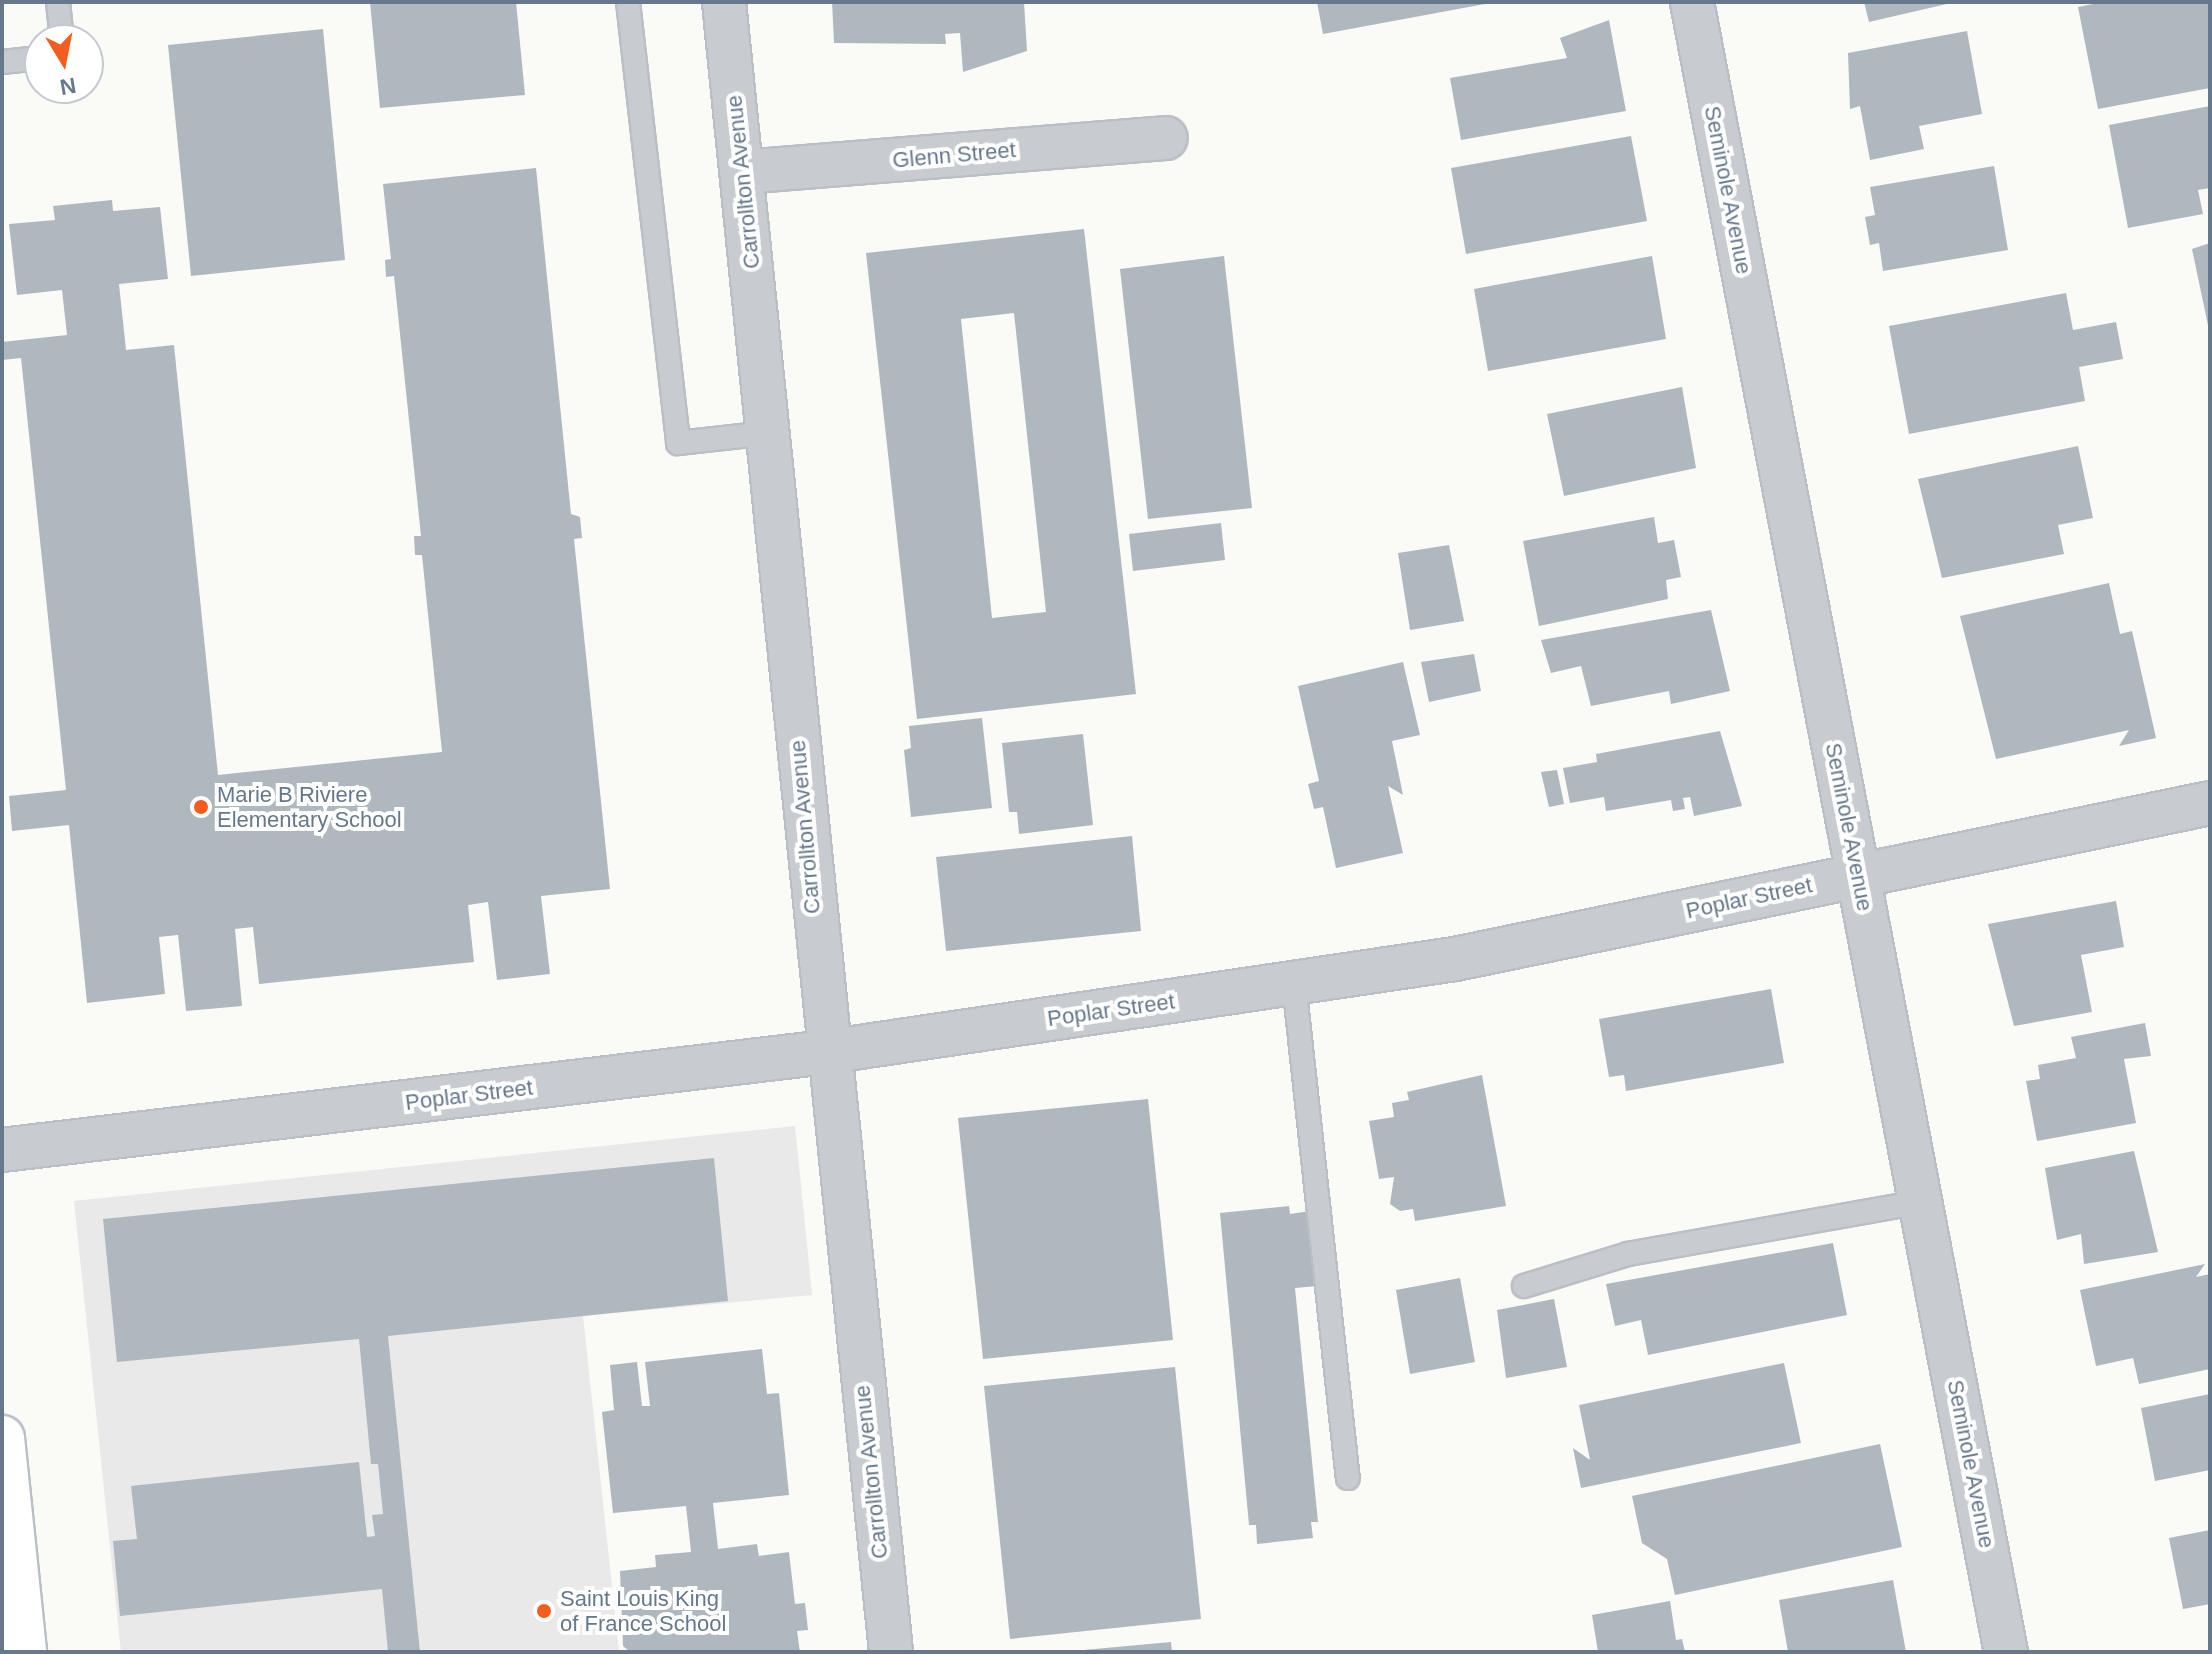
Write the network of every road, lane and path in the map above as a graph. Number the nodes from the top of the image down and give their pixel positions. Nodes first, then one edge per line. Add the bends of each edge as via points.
1 (58, 2) edge
2 (628, 2) edge
3 (724, 2) edge
4 (1692, 2) edge
5 (60, 24) edge
6 (24, 60) edge
7 (2, 62) edge
8 (1166, 138) dead end
9 (743, 172) junction
10 (768, 433) junction
11 (2210, 803) edge
12 (1859, 876) junction
13 (1294, 983) junction
14 (826, 1052) junction
15 (2, 1150) edge
16 (1921, 1202) junction
17 (1524, 1286) dead end
18 (2, 1438) edge
19 (1348, 1478) dead end
20 (24, 1652) edge
21 (891, 1652) edge
22 (2006, 1652) edge

1 - 5 lane
2 - 10 lane via 678,443
3 - 9 street, Carrollton Avenue
4 - 12 street, Seminole Avenue
6 - 7 lane
8 - 9 street, Glenn Street
9 - 10 street, Carrollton Avenue
10 - 14 street, Carrollton Avenue
11 - 12 street, Poplar Street
12 - 13 street, Poplar Street via 1455,959
12 - 16 street, Seminole Avenue
13 - 14 street, Poplar Street
13 - 19 lane
14 - 15 street, Poplar Street
14 - 21 street, Carrollton Avenue
16 - 17 lane via 1628,1254
16 - 22 street, Seminole Avenue
18 - 20 main road

